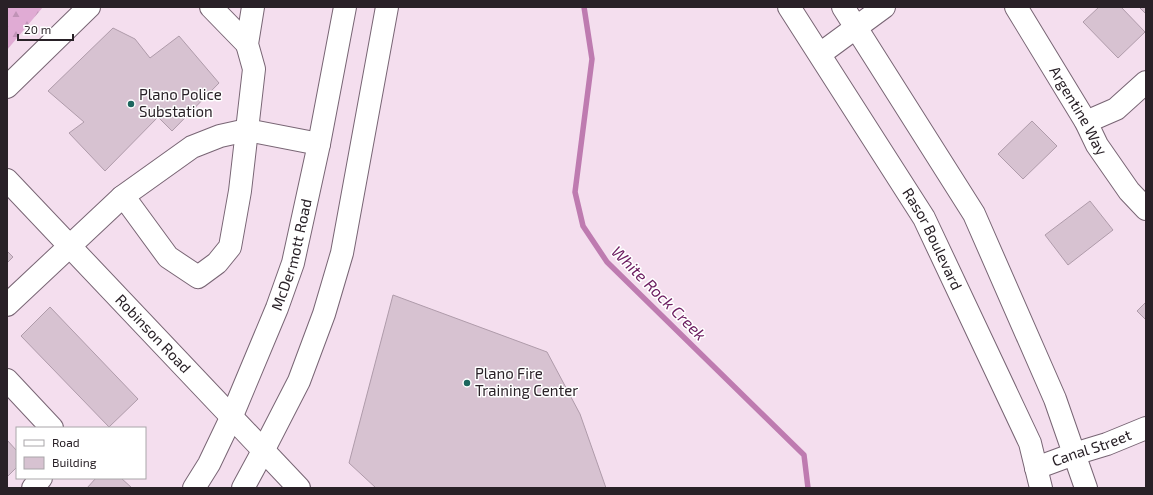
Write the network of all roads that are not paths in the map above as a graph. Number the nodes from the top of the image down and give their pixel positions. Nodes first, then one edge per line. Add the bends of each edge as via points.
1 (89, 7) edge
2 (211, 7) edge
3 (253, 7) edge
4 (345, 7) edge
5 (387, 7) edge
6 (789, 7) edge
7 (843, 7) edge
8 (884, 7) edge
9 (1016, 7) edge
10 (856, 28) junction
11 (247, 44) junction
12 (820, 54) junction
13 (1146, 82) edge
14 (7, 87) edge
15 (1086, 122) junction
16 (247, 130) junction
17 (319, 144) junction
18 (7, 180) edge
19 (122, 197) junction
20 (1146, 209) edge
21 (69, 246) junction
22 (7, 305) edge
23 (7, 380) edge
24 (231, 418) junction
25 (51, 427) edge
26 (1146, 428) edge
27 (263, 451) junction
28 (1074, 454) junction
29 (1039, 478) edge
30 (40, 479) edge
31 (33, 488) edge
32 (194, 488) edge
33 (243, 488) edge
34 (299, 488) edge
35 (1086, 488) edge

1 - 14 main road
2 - 11 main road
3 - 11 main road
4 - 17 main road, McDermott Road
5 - 27 main road via 342,253 324,314 299,381
6 - 12 main road, Rasor Boulevard
7 - 10 main road
8 - 10 main road
9 - 15 main road, Argentine Way
10 - 12 main road
10 - 28 main road via 974,214 1055,399
11 - 16 main road via 254,69
12 - 29 main road, Rasor Boulevard via 924,218 1030,443
13 - 15 main road via 1116,110
15 - 20 main road, Argentine Way via 1097,145 1129,191
16 - 17 main road
16 - 19 main road via 220,136 192,147
16 - 19 main road via 230,247 217,263 198,277 168,257
17 - 24 main road, McDermott Road via 293,263
18 - 21 main road, Robinson Road
19 - 21 main road
21 - 22 main road
21 - 24 main road, Robinson Road
23 - 25 main road
24 - 27 main road, Robinson Road
24 - 32 main road, McDermott Road via 209,464
26 - 28 main road, Canal Street
27 - 33 main road
27 - 34 main road, Robinson Road
28 - 29 main road, Canal Street
28 - 35 main road
30 - 31 main road

